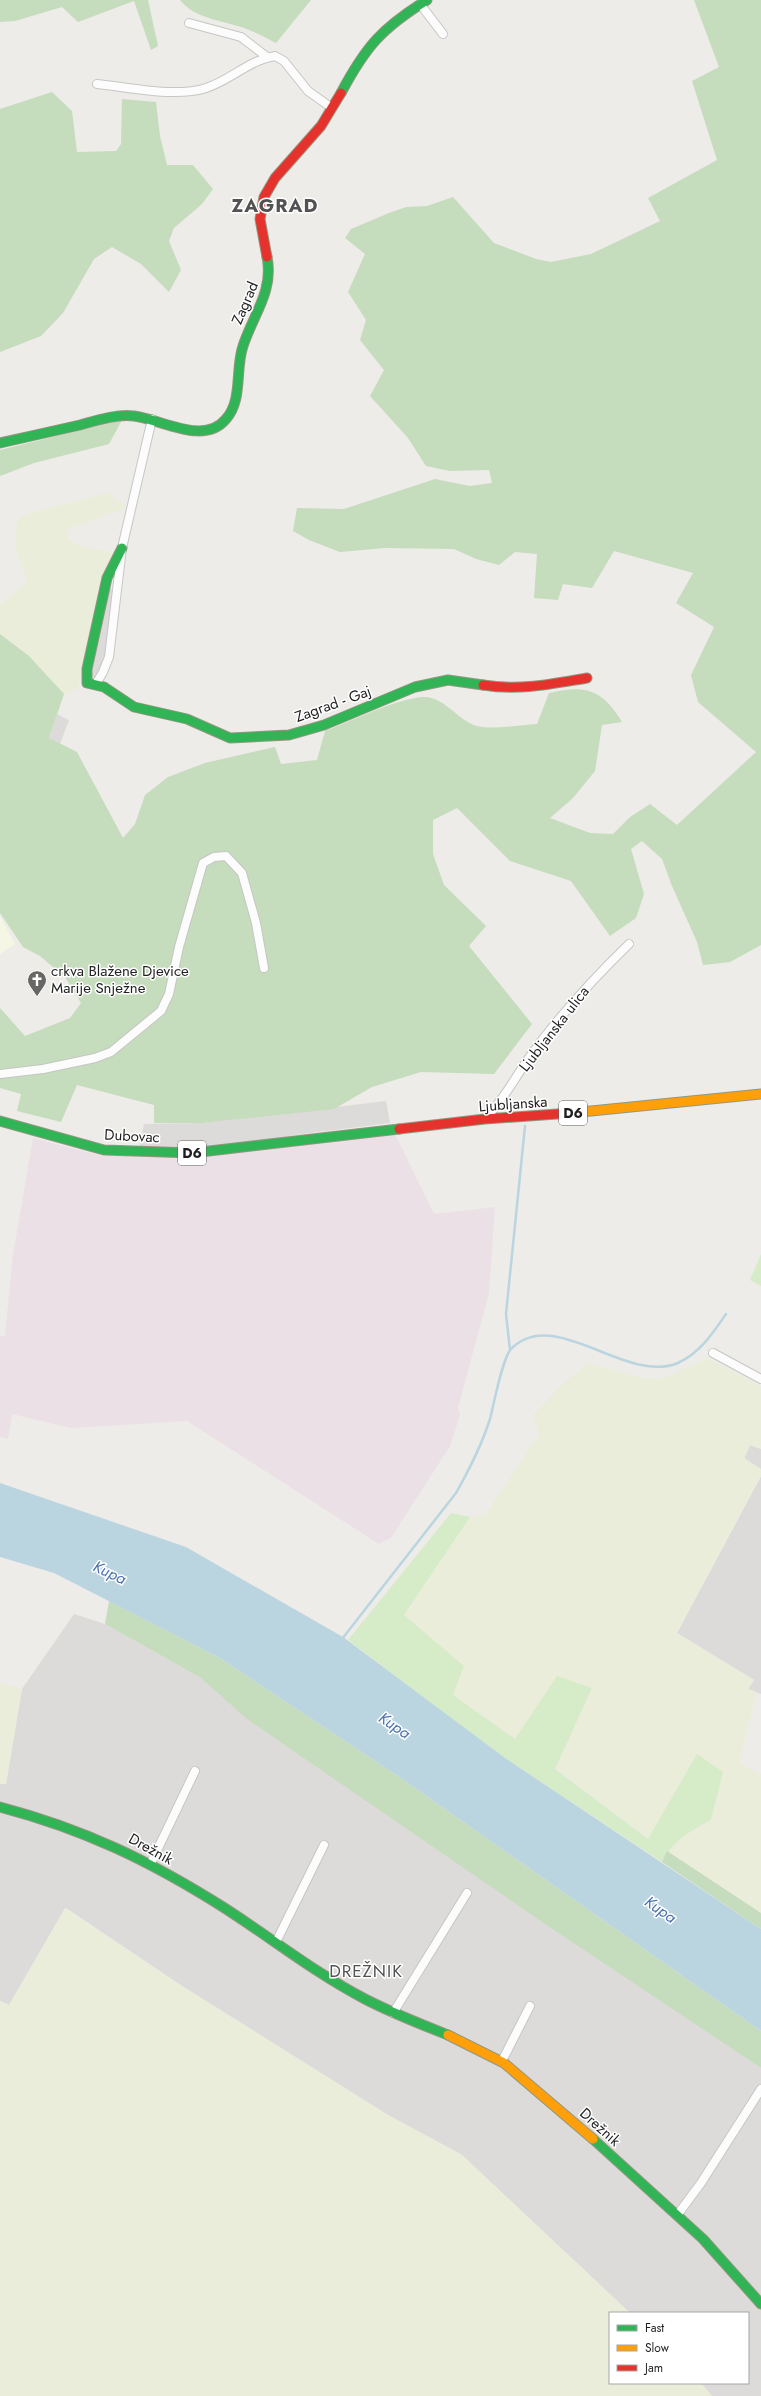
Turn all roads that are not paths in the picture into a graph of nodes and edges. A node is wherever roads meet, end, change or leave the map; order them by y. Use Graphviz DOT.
graph roads {
  1 [pos="424,2"];
  2 [pos="189,22"];
  3 [pos="443,34"];
  4 [pos="267,57"];
  5 [pos="97,84"];
  6 [pos="332,108"];
  7 [pos="152,419"];
  8 [pos="0,443"];
  9 [pos="122,548"];
  10 [pos="587,678"];
  11 [pos="92,683"];
  12 [pos="629,944"];
  13 [pos="264,968"];
  14 [pos="0,1074"];
  15 [pos="761,1094"];
  16 [pos="485,1119"];
  17 [pos="0,1121"];
  18 [pos="386,1130"];
  19 [pos="713,1353"];
  20 [pos="761,1379"];
  21 [pos="195,1771"];
  22 [pos="0,1807"];
  23 [pos="324,1844"];
  24 [pos="151,1863"];
  25 [pos="467,1893"];
  26 [pos="276,1942"];
  27 [pos="530,2006"];
  28 [pos="393,2013"];
  29 [pos="502,2061"];
  30 [pos="761,2089"];
  31 [pos="678,2214"];
  32 [pos="761,2304"];
  1 -- 3 [label="street"];
  1 -- 6 [label="street, Zagrad"];
  2 -- 4 [label="street"];
  4 -- 5 [label="street"];
  4 -- 6 [label="street"];
  6 -- 7 [label="street, Zagrad"];
  7 -- 8 [label="street, Zagrad"];
  7 -- 9 [label="street"];
  9 -- 11 [label="street"];
  9 -- 11 [label="street"];
  10 -- 11 [label="street, Zagrad - Gaj"];
  12 -- 16 [label="street, Ljubljanska ulica"];
  13 -- 14 [label="street"];
  15 -- 16 [label="street, Ljubljanska / D6"];
  16 -- 18 [label="street, Ljubljanska / D6"];
  17 -- 18 [label="street, Dubovac / D6"];
  19 -- 20 [label="street"];
  21 -- 24 [label="street"];
  22 -- 24 [label="street, Drežnik"];
  23 -- 26 [label="street"];
  24 -- 26 [label="street, Drežnik"];
  25 -- 28 [label="street"];
  26 -- 28 [label="street, Drežnik"];
  27 -- 29 [label="street"];
  28 -- 29 [label="street, Drežnik"];
  29 -- 31 [label="street, Drežnik"];
  30 -- 31 [label="street"];
  31 -- 32 [label="street, Drežnik"];
}
